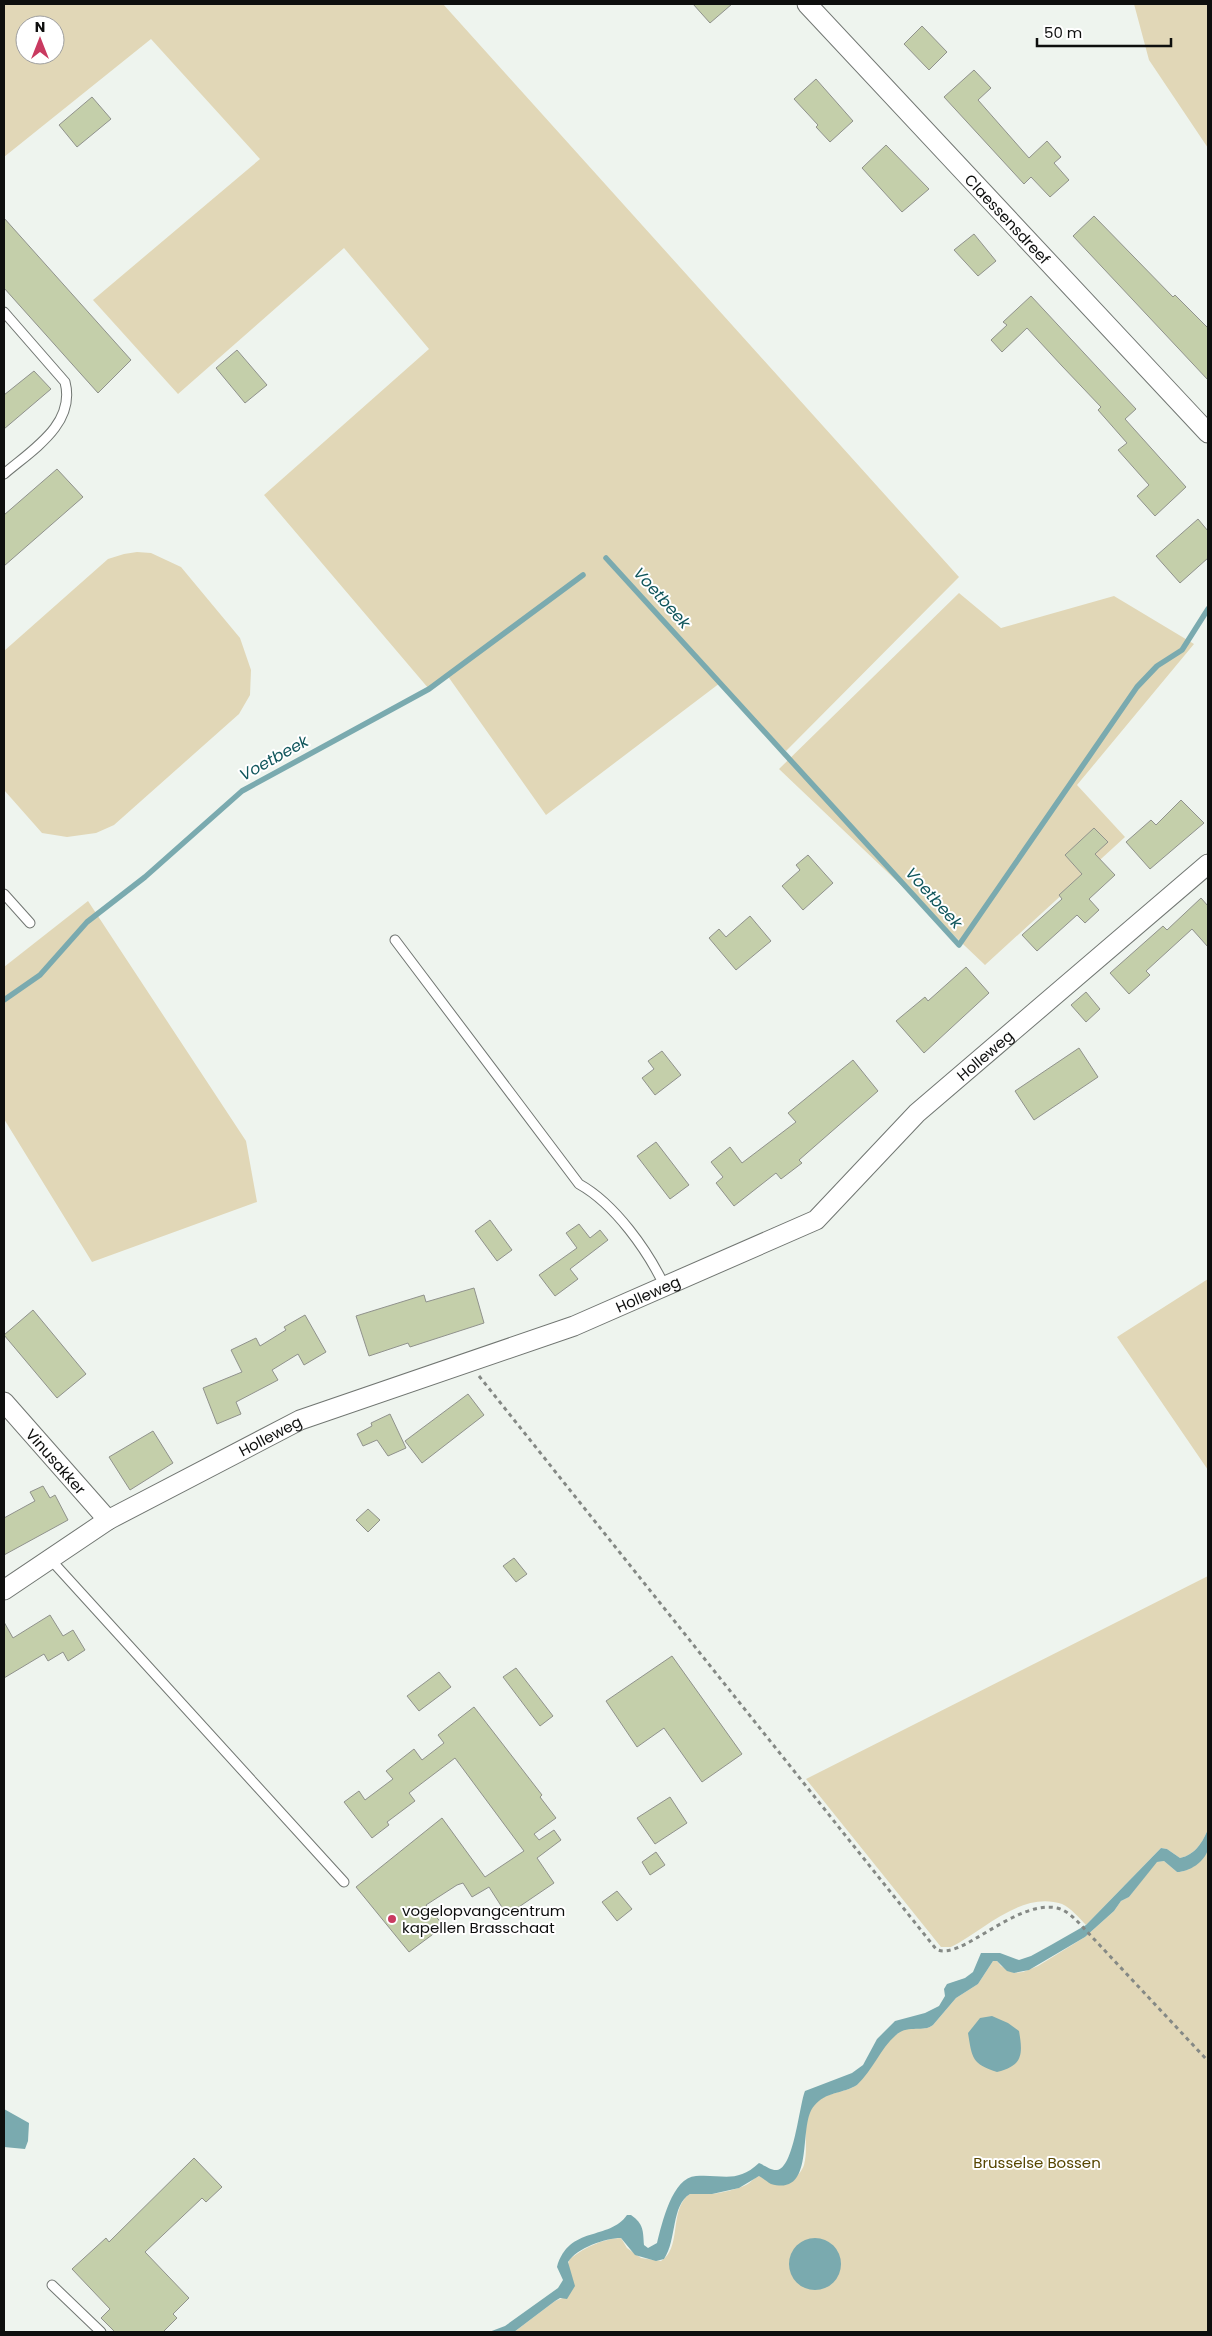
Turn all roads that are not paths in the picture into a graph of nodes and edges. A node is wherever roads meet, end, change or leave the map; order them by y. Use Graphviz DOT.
graph roads {
  1 [pos="807,4"];
  2 [pos="4,312"];
  3 [pos="1208,433"];
  4 [pos="4,474"];
  5 [pos="1208,864"];
  6 [pos="4,894"];
  7 [pos="30,923"];
  8 [pos="395,940"];
  9 [pos="666,1287"];
  10 [pos="4,1402"];
  11 [pos="108,1520"];
  12 [pos="51,1560"];
  13 [pos="4,1590"];
  14 [pos="344,1882"];
  15 [pos="52,2285"];
  16 [pos="101,2332"];
  1 -- 3 [label="street, Claessensdreef"];
  2 -- 4 [label="lane"];
  5 -- 9 [label="street, Holleweg"];
  6 -- 7 [label="lane"];
  8 -- 9 [label="lane"];
  9 -- 11 [label="street, Holleweg"];
  10 -- 11 [label="street, Vinusakker"];
  11 -- 12 [label="street, Holleweg"];
  12 -- 13 [label="street, Holleweg"];
  12 -- 14 [label="lane"];
  15 -- 16 [label="lane"];
}
